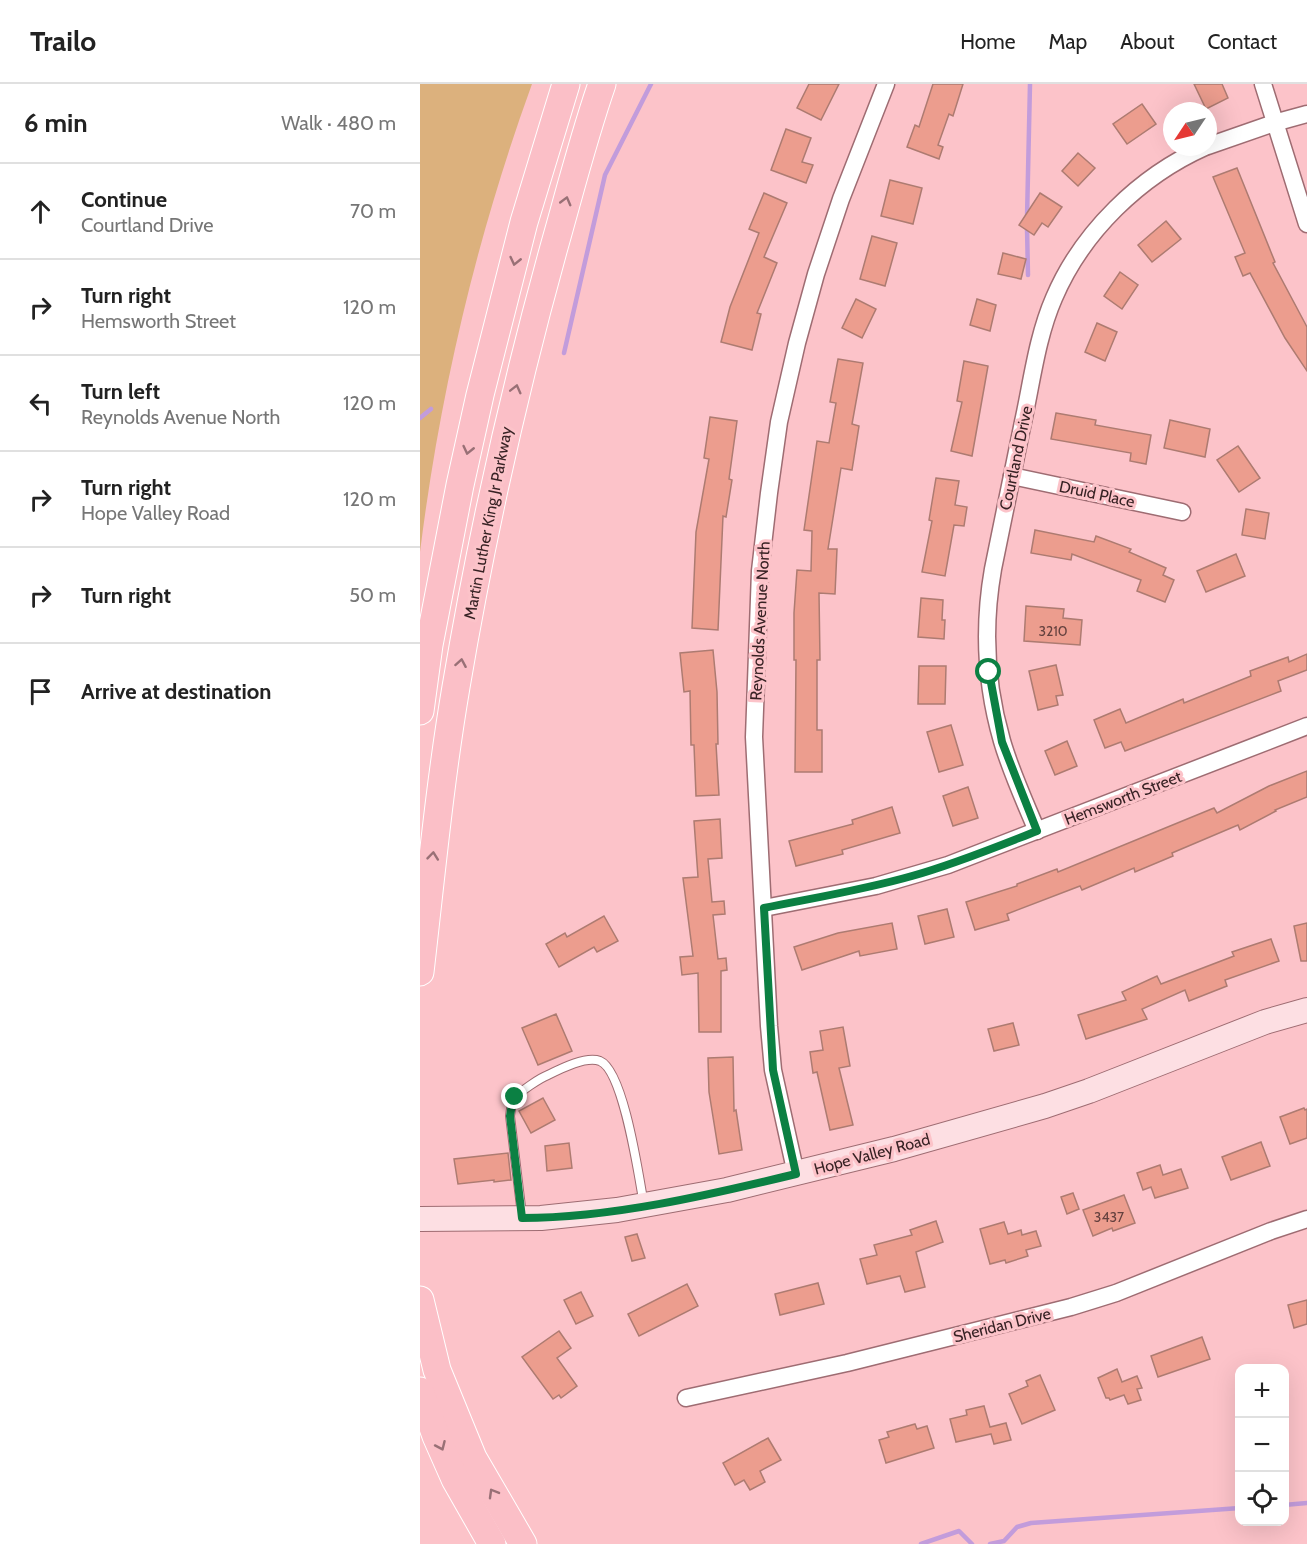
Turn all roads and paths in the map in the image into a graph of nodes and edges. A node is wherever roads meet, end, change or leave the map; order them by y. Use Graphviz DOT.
graph roads {
  1 [pos="566,84"];
  2 [pos="602,84"];
  3 [pos="886,84"];
  4 [pos="1263,84"];
  5 [pos="1307,114"];
  6 [pos="1274,123"];
  7 [pos="1217,143"];
  8 [pos="1188,156"];
  9 [pos="1307,224"];
  10 [pos="1012,476"];
  11 [pos="1182,512"];
  12 [pos="420,711"];
  13 [pos="1307,726"];
  14 [pos="1037,831"];
  15 [pos="764,908"];
  16 [pos="420,972"];
  17 [pos="1307,1010"];
  18 [pos="796,1174"];
  19 [pos="644,1205"];
  20 [pos="522,1218"];
  21 [pos="420,1219"];
  22 [pos="1307,1219"];
  23 [pos="420,1300"];
  24 [pos="420,1391"];
  25 [pos="686,1398"];
  26 [pos="492,1544"];
  27 [pos="522,1544"];
  1 -- 12 [label="main road, Martin Luther King Jr Parkway, one-way"];
  16 -- 2 [label="main road, Martin Luther King Jr Parkway, one-way"];
  3 -- 15 [label="street, Reynolds Avenue North"];
  4 -- 6 [label="street"];
  5 -- 6 [label="street, Courtland Drive"];
  6 -- 7 [label="street, Courtland Drive"];
  6 -- 9 [label="street"];
  8 -- 10 [label="street, Courtland Drive"];
  10 -- 11 [label="street, Druid Place"];
  10 -- 14 [label="street, Courtland Drive"];
  13 -- 14 [label="street, Hemsworth Street"];
  14 -- 15 [label="street, Hemsworth Street"];
  15 -- 18 [label="street, Reynolds Avenue North"];
  17 -- 18 [label="main road, Hope Valley Road"];
  18 -- 19 [label="main road, Hope Valley Road"];
  19 -- 20 [label="main road, Hope Valley Road"];
  19 -- 20 [label="lane"];
  20 -- 21 [label="main road, Hope Valley Road"];
  22 -- 25 [label="street, Sheridan Drive"];
  27 -- 23 [label="main road, one-way"];
  24 -- 26 [label="main road, one-way"];
}
